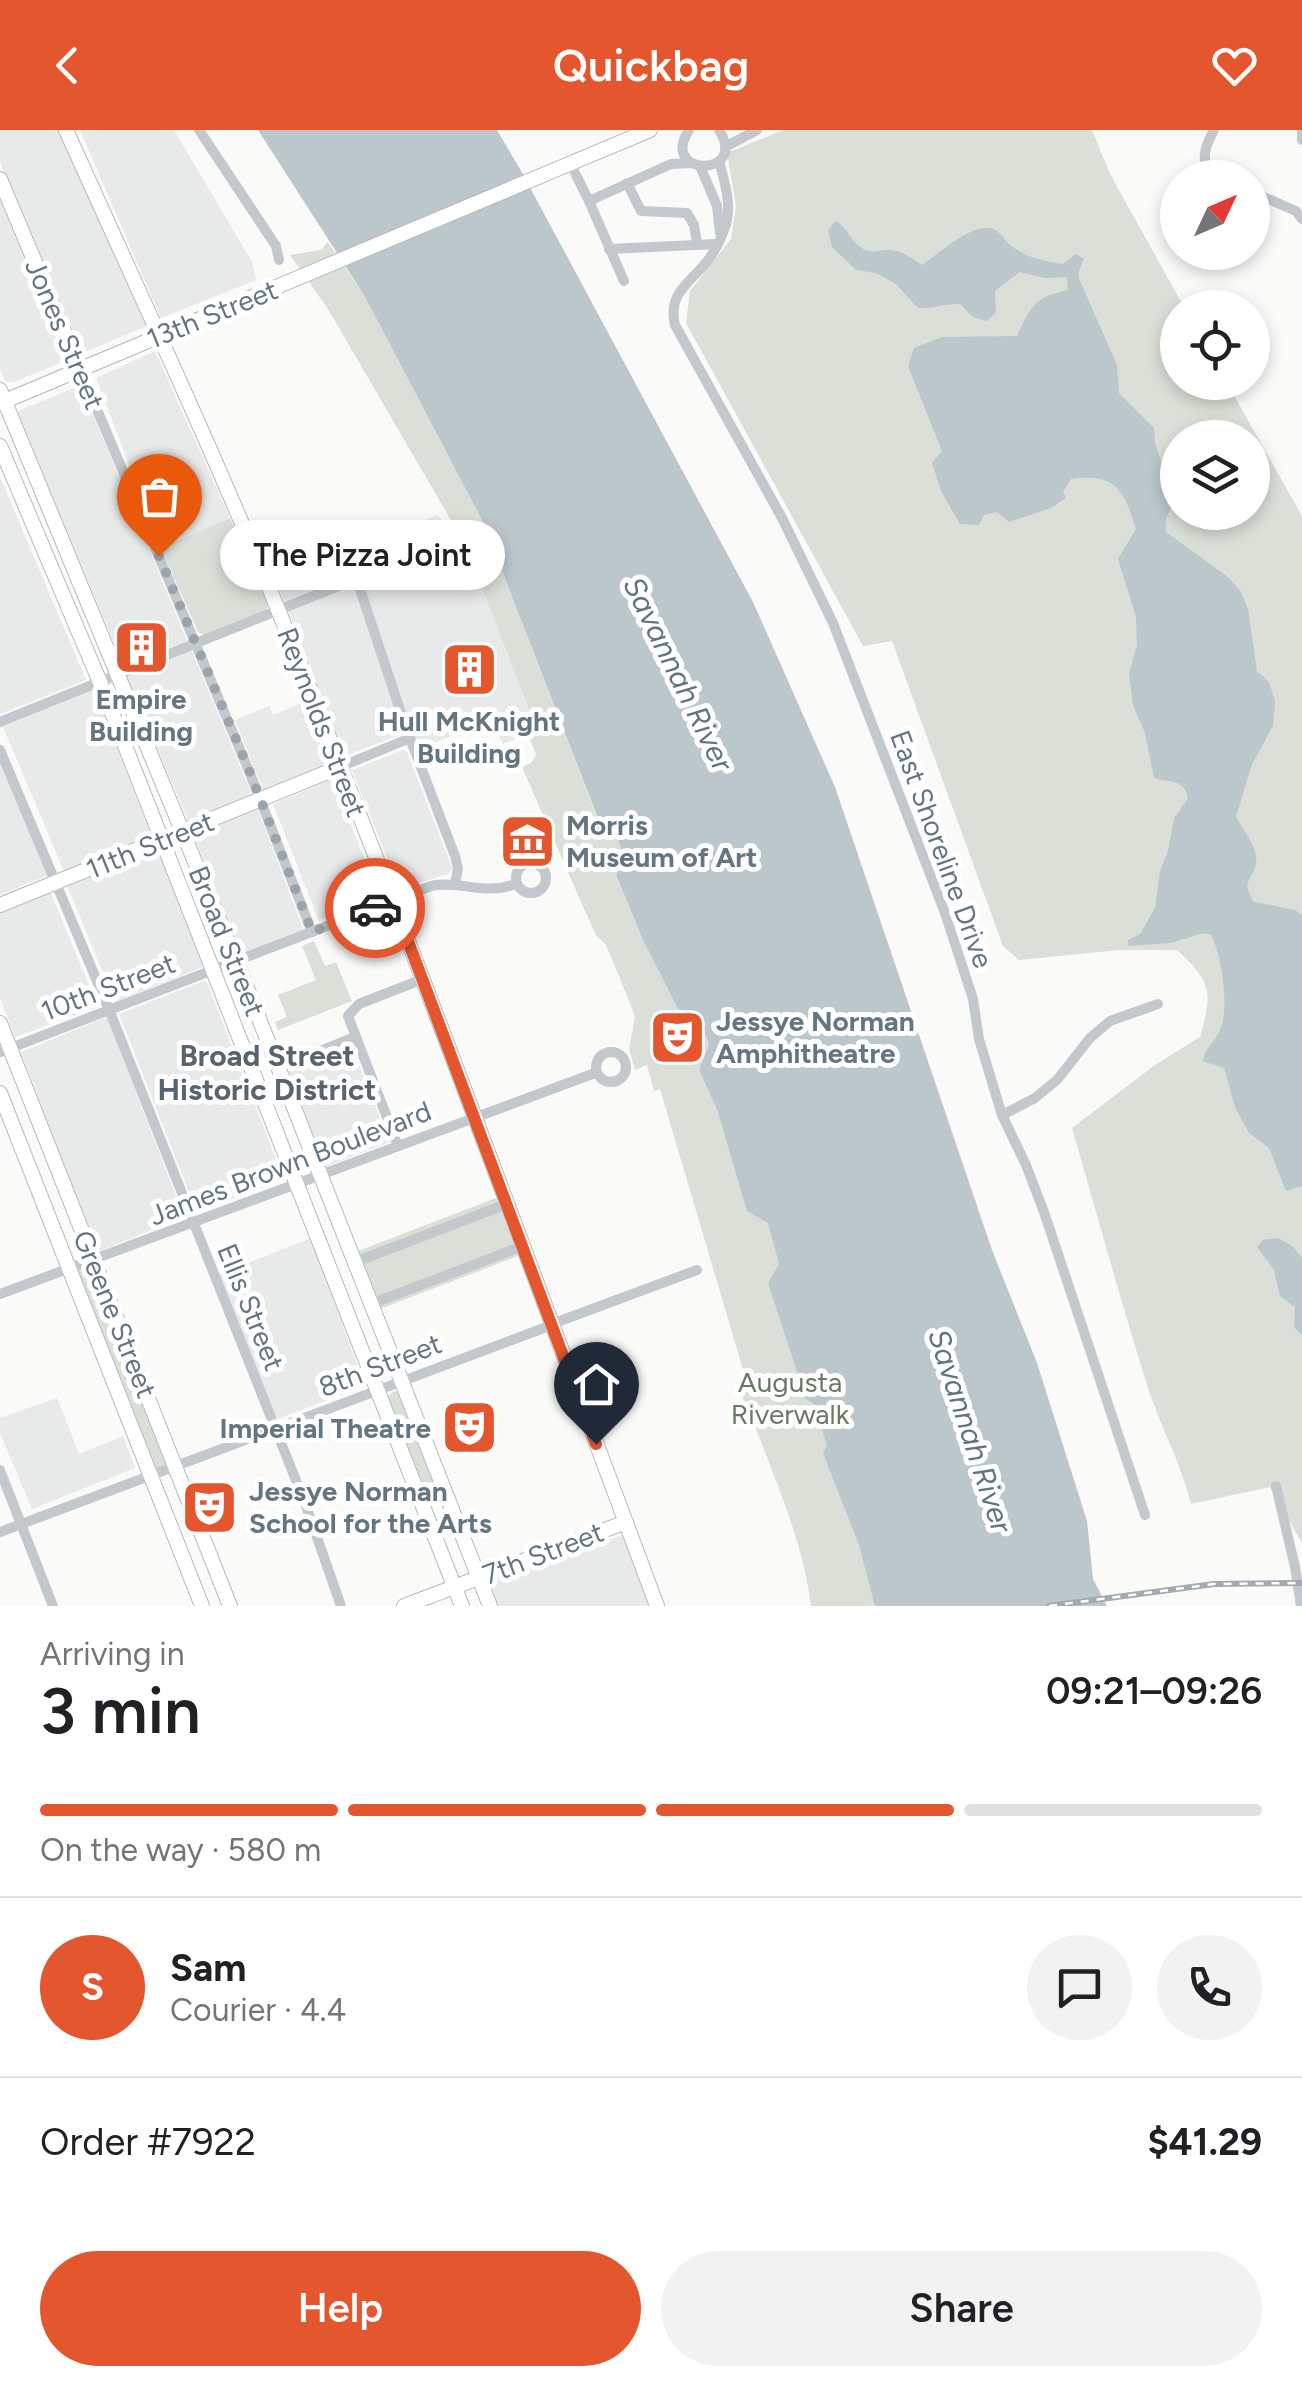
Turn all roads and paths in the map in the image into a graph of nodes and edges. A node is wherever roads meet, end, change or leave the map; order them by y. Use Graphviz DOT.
graph roads {
  1 [pos="66,130"];
  2 [pos="198,130"];
  3 [pos="650,130"];
  4 [pos="734,130"];
  5 [pos="757,130"];
  6 [pos="1214,130"];
  7 [pos="1302,130"];
  8 [pos="720,131"];
  9 [pos="686,134"];
  10 [pos="1302,140"];
  11 [pos="725,147"];
  12 [pos="1205,160"];
  13 [pos="719,161"];
  14 [pos="671,164"];
  15 [pos="696,165"];
  16 [pos="576,173"];
  17 [pos="0,179"];
  18 [pos="626,184"];
  19 [pos="589,200"];
  20 [pos="1270,200"];
  21 [pos="1302,218"];
  22 [pos="718,239"];
  23 [pos="697,244"];
  24 [pos="609,249"];
  25 [pos="279,260"];
  26 [pos="624,280"];
  27 [pos="160,335"];
  28 [pos="80,369"];
  29 [pos="2,398"];
  30 [pos="0,446"];
  31 [pos="66,553"];
  32 [pos="49,560"];
  33 [pos="278,610"];
  34 [pos="196,644"];
  35 [pos="117,674"];
  36 [pos="100,680"];
  37 [pos="0,722"];
  38 [pos="410,738"];
  39 [pos="0,750"];
  40 [pos="340,767"];
  41 [pos="261,800"];
  42 [pos="182,832"];
  43 [pos="163,840"];
  44 [pos="57,882"];
  45 [pos="455,883"];
  46 [pos="515,884"];
  47 [pos="393,901"];
  48 [pos="0,905"];
  49 [pos="312,932"];
  50 [pos="236,962"];
  51 [pos="212,971"];
  52 [pos="423,979"];
  53 [pos="1158,1004"];
  54 [pos="110,1012"];
  55 [pos="0,1023"];
  56 [pos="355,1037"];
  57 [pos="5,1050"];
  58 [pos="279,1068"];
  59 [pos="595,1073"];
  60 [pos="0,1093"];
  61 [pos="1002,1115"];
  62 [pos="474,1118"];
  63 [pos="398,1146"];
  64 [pos="321,1175"];
  65 [pos="296,1184"];
  66 [pos="507,1204"];
  67 [pos="194,1224"];
  68 [pos="523,1246"];
  69 [pos="94,1261"];
  70 [pos="355,1262"];
  71 [pos="70,1270"];
  72 [pos="697,1270"];
  73 [pos="0,1294"];
  74 [pos="371,1304"];
  75 [pos="556,1323"];
  76 [pos="402,1381"];
  77 [pos="378,1390"];
  78 [pos="276,1429"];
  79 [pos="175,1466"];
  80 [pos="0,1470"];
  81 [pos="151,1475"];
  82 [pos="1276,1486"];
  83 [pos="1146,1514"];
  84 [pos="626,1522"];
  85 [pos="21,1524"];
  86 [pos="0,1532"];
  87 [pos="479,1577"];
  88 [pos="455,1586"];
  89 [pos="54,1606"];
  90 [pos="202,1606"];
  91 [pos="230,1606"];
  92 [pos="342,1606"];
  93 [pos="404,1606"];
  94 [pos="462,1606"];
  95 [pos="490,1606"];
  96 [pos="657,1606"];
  97 [pos="1300,1606"];
  1 -- 27 [label="main road, Reynolds Street"];
  2 -- 25 [label="street"];
  3 -- 27 [label="main road, 13th Street"];
  4 -- 8 [label="street"];
  5 -- 11 [label="street"];
  6 -- 12 [label="street"];
  7 -- 10 [label="street"];
  8 -- 11 [label="street"];
  9 -- 14 [label="street"];
  9 -- 15 [label="street"];
  11 -- 13 [label="street"];
  13 -- 15 [label="street"];
  13 -- 22 [label="street"];
  14 -- 15 [label="street"];
  14 -- 18 [label="street"];
  15 -- 22 [label="street"];
  16 -- 19 [label="street"];
  17 -- 28 [label="main road, Jones Street"];
  18 -- 19 [label="street"];
  18 -- 23 [label="street"];
  19 -- 24 [label="street"];
  20 -- 21 [label="street"];
  22 -- 23 [label="street"];
  22 -- 61 [label="street, East Shoreline Drive"];
  23 -- 24 [label="street"];
  24 -- 26 [label="street"];
  27 -- 28 [label="main road, 13th Street"];
  27 -- 33 [label="main road, Reynolds Street"];
  28 -- 29 [label="main road, 13th Street"];
  28 -- 34 [label="street, Jones Street"];
  29 -- 31 [label="main road, Broad Street"];
  30 -- 32 [label="main road, Broad Street"];
  31 -- 32 [label="main road"];
  31 -- 35 [label="main road, Broad Street"];
  32 -- 36 [label="main road, Broad Street"];
  33 -- 34 [label="street"];
  33 -- 38 [label="street"];
  33 -- 40 [label="main road, Reynolds Street"];
  34 -- 35 [label="street"];
  34 -- 41 [label="street, Jones Street"];
  35 -- 36 [label="street"];
  35 -- 42 [label="main road, Broad Street"];
  36 -- 37 [label="street"];
  36 -- 43 [label="main road, Broad Street"];
  38 -- 40 [label="street, 11th Street"];
  38 -- 45 [label="street"];
  39 -- 44 [label="street, Ellis Street"];
  40 -- 41 [label="main road, 11th Street"];
  40 -- 47 [label="main road, Reynolds Street"];
  41 -- 42 [label="main road, 11th Street"];
  41 -- 49 [label="street, Jones Street"];
  42 -- 43 [label="main road, 11th Street"];
  42 -- 50 [label="main road, Broad Street"];
  43 -- 44 [label="main road, 11th Street"];
  43 -- 51 [label="main road, Broad Street"];
  44 -- 48 [label="main road, 11th Street"];
  44 -- 54 [label="street, Ellis Street"];
  45 -- 46 [label="street, 10th Street"];
  45 -- 47 [label="street, 10th Street"];
  47 -- 49 [label="street, 10th Street"];
  47 -- 52 [label="main road, Reynolds Street"];
  49 -- 50 [label="street, 10th Street"];
  50 -- 51 [label="street, 10th Street"];
  50 -- 58 [label="main road, Broad Street"];
  51 -- 54 [label="street, 10th Street"];
  51 -- 65 [label="main road, Broad Street"];
  52 -- 56 [label="street"];
  52 -- 62 [label="main road, Reynolds Street"];
  53 -- 61 [label="street"];
  54 -- 57 [label="street, 10th Street"];
  54 -- 67 [label="street, Ellis Street"];
  55 -- 57 [label="main road, Greene Street"];
  56 -- 58 [label="street"];
  56 -- 63 [label="street"];
  57 -- 69 [label="main road, Greene Street"];
  58 -- 64 [label="main road, Broad Street"];
  59 -- 62 [label="street, James Brown Boulevard"];
  60 -- 71 [label="main road, Greene Street"];
  61 -- 83 [label="street, East Shoreline Drive"];
  62 -- 63 [label="street, James Brown Boulevard"];
  62 -- 66 [label="main road, Reynolds Street"];
  63 -- 64 [label="street, James Brown Boulevard"];
  64 -- 65 [label="street, James Brown Boulevard"];
  64 -- 70 [label="main road, Broad Street"];
  65 -- 67 [label="street, James Brown Boulevard"];
  65 -- 77 [label="main road, Broad Street"];
  66 -- 68 [label="main road, Reynolds Street"];
  66 -- 70 [label="street"];
  67 -- 69 [label="street, James Brown Boulevard"];
  67 -- 78 [label="street, Ellis Street"];
  68 -- 74 [label="street"];
  68 -- 75 [label="main road, Reynolds Street"];
  69 -- 71 [label="street, James Brown Boulevard"];
  69 -- 79 [label="main road, Greene Street"];
  70 -- 74 [label="main road, Broad Street"];
  71 -- 73 [label="street, James Brown Boulevard"];
  71 -- 81 [label="main road, Greene Street"];
  72 -- 75 [label="street, 8th Street"];
  74 -- 76 [label="main road, Broad Street"];
  75 -- 76 [label="street, 8th Street"];
  75 -- 84 [label="main road, Reynolds Street"];
  76 -- 77 [label="street, 8th Street"];
  76 -- 87 [label="main road, Broad Street"];
  77 -- 78 [label="street, 8th Street"];
  77 -- 88 [label="main road, Broad Street"];
  78 -- 79 [label="street, 8th Street"];
  78 -- 92 [label="street, Ellis Street"];
  79 -- 81 [label="street, 8th Street"];
  79 -- 91 [label="main road, Greene Street"];
  80 -- 85 [label="street"];
  81 -- 85 [label="street, 8th Street"];
  81 -- 90 [label="main road, Greene Street"];
  82 -- 97 [label="street"];
  84 -- 87 [label="main road, 7th Street"];
  84 -- 96 [label="main road, Reynolds Street"];
  85 -- 86 [label="street, 8th Street"];
  85 -- 89 [label="street"];
  87 -- 88 [label="main road, 7th Street"];
  87 -- 95 [label="main road, Broad Street"];
  88 -- 93 [label="main road, 7th Street"];
  88 -- 94 [label="main road, Broad Street"];
}
